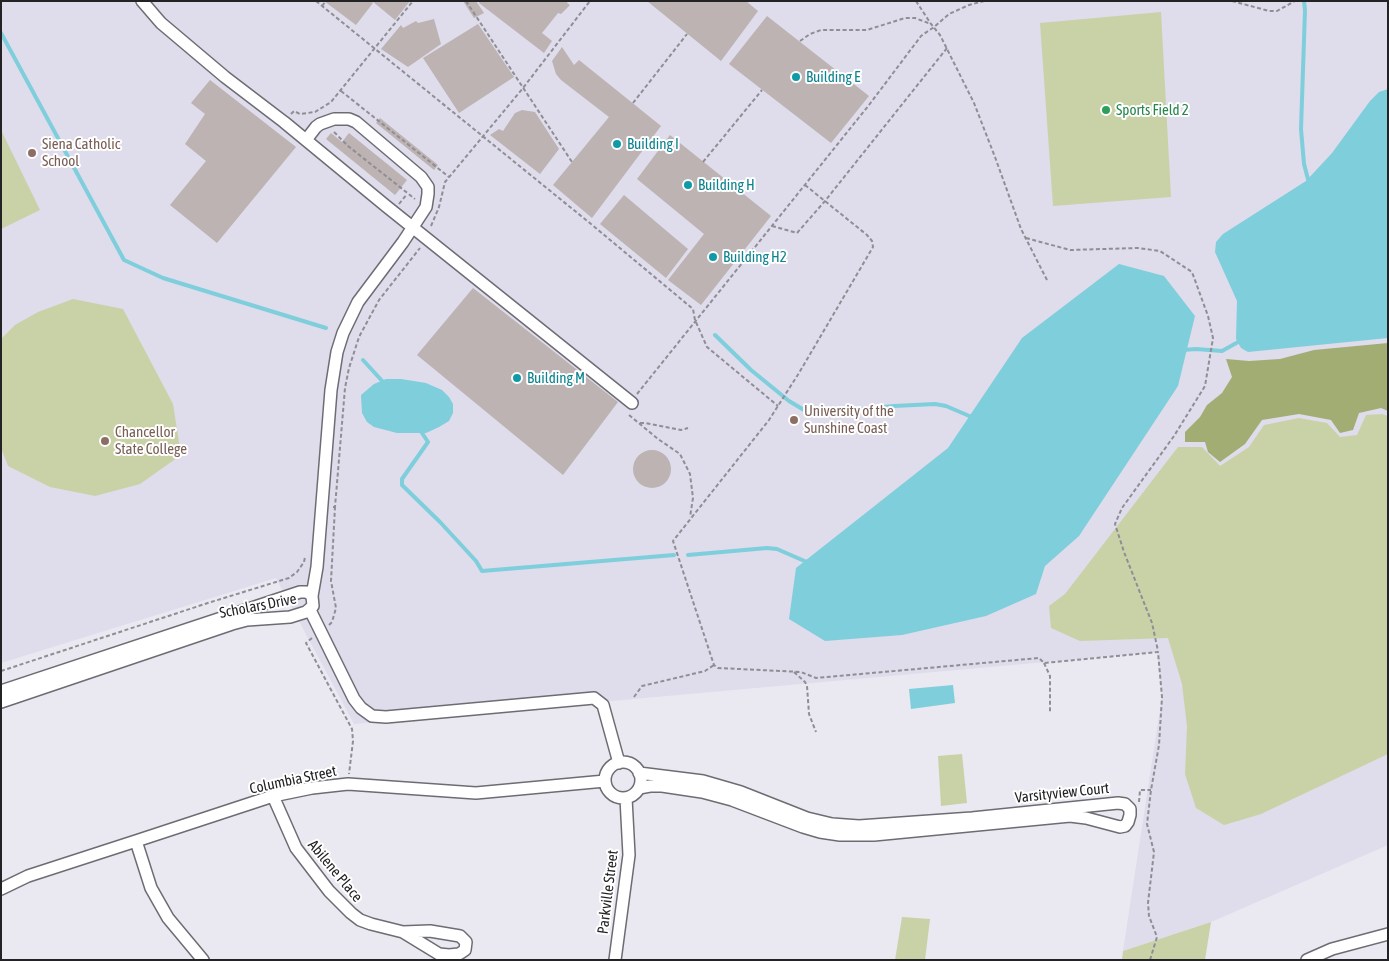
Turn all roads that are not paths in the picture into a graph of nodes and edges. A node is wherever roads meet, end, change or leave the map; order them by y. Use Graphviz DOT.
graph roads {
  1 [pos="142,1"];
  2 [pos="306,140"];
  3 [pos="412,227"];
  4 [pos="632,403"];
  5 [pos="312,596"];
  6 [pos="310,610"];
  7 [pos="1,691"];
  8 [pos="1,702"];
  9 [pos="619,763"];
  10 [pos="639,773"];
  11 [pos="605,780"];
  12 [pos="639,788"];
  13 [pos="273,796"];
  14 [pos="626,798"];
  15 [pos="1069,812"];
  16 [pos="805,823"];
  17 [pos="136,841"];
  18 [pos="1,889"];
  19 [pos="403,932"];
  20 [pos="1388,934"];
  21 [pos="203,960"];
  22 [pos="615,960"];
  23 [pos="1307,960"];
  1 -- 2 [label="street"];
  2 -- 3 [label="street"];
  2 -- 3 [label="street"];
  3 -- 4 [label="street"];
  3 -- 5 [label="street"];
  5 -- 6 [label="street, Scholars Drive"];
  5 -- 7 [label="street, Scholars Drive"];
  6 -- 8 [label="street, Scholars Drive"];
  6 -- 9 [label="street"];
  9 -- 10 [label="street"];
  9 -- 11 [label="street"];
  10 -- 12 [label="street"];
  10 -- 16 [label="street, Varsityview Court"];
  11 -- 13 [label="street, Columbia Street"];
  11 -- 14 [label="street"];
  12 -- 14 [label="street"];
  12 -- 16 [label="street, Varsityview Court"];
  13 -- 17 [label="street, Columbia Street"];
  13 -- 19 [label="street, Abilene Place"];
  14 -- 22 [label="street, Parkville Street"];
  15 -- 16 [label="street, Varsityview Court"];
  17 -- 18 [label="street, Columbia Street"];
  17 -- 21 [label="street"];
  19 -- 19 [label="street, Abilene Place"];
  20 -- 23 [label="street"];
}
